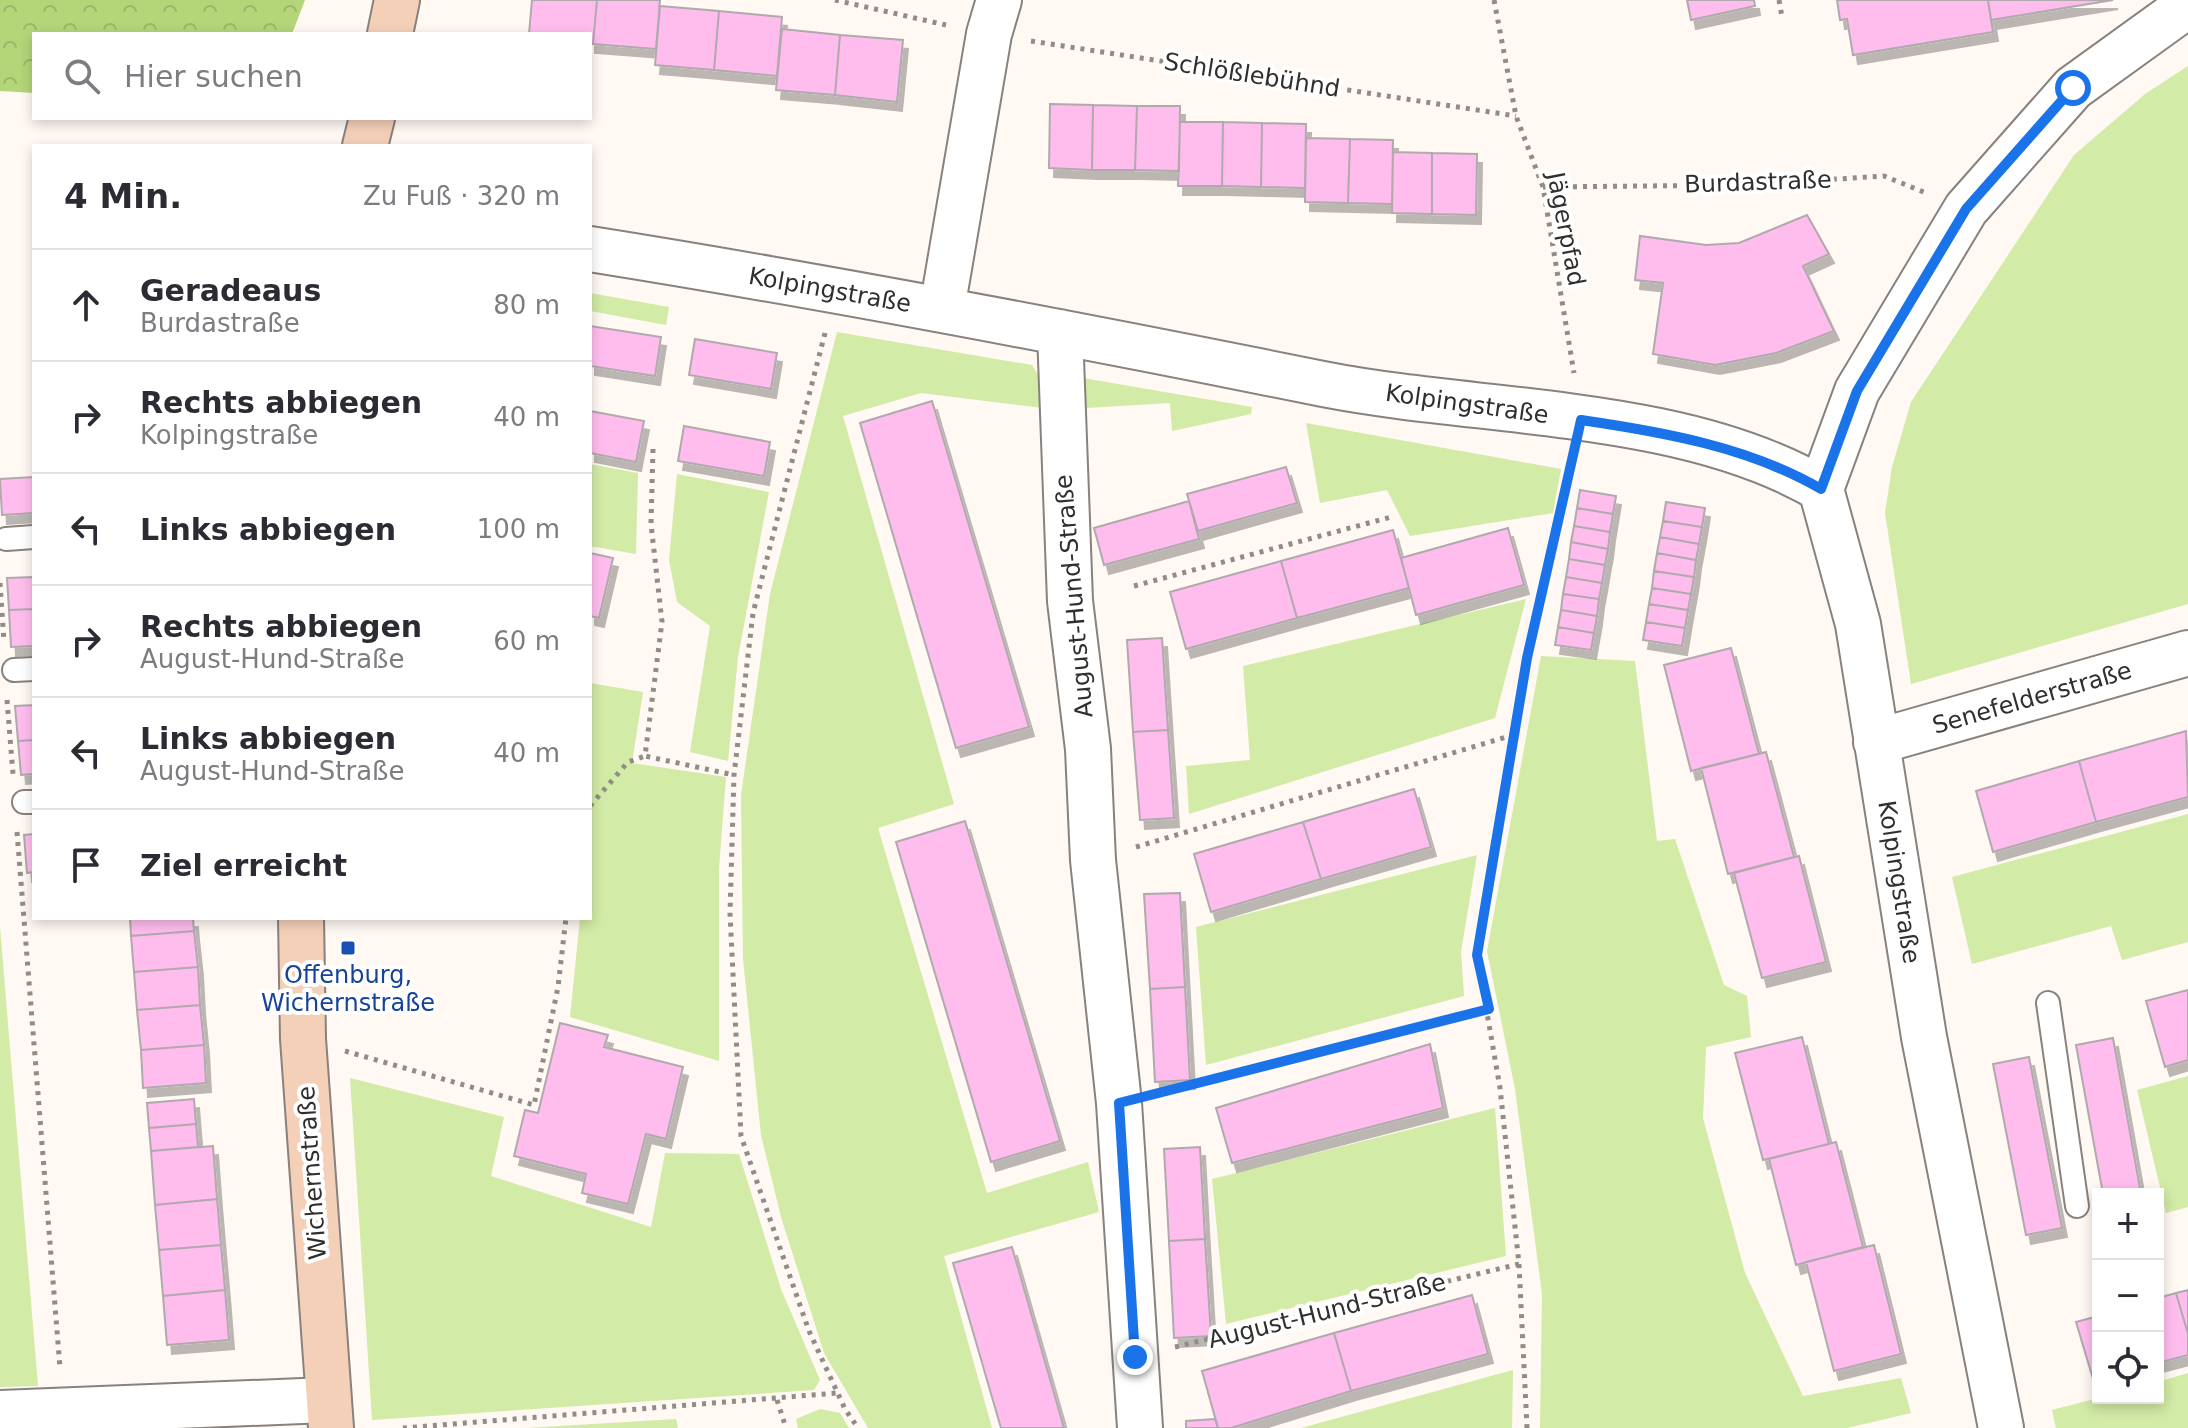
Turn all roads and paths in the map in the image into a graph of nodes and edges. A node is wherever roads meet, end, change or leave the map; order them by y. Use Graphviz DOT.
graph roads {
  1 [pos="397,0"];
  2 [pos="835,0"];
  3 [pos="1494,0"];
  4 [pos="1779,0"];
  5 [pos="2188,5"];
  6 [pos="994,17"];
  7 [pos="1782,17"];
  8 [pos="390,32"];
  9 [pos="1516,116"];
  10 [pos="372,120"];
  11 [pos="366,144"];
  12 [pos="1543,187"];
  13 [pos="1966,209"];
  14 [pos="592,249"];
  15 [pos="836,293"];
  16 [pos="942,309"];
  17 [pos="1060,332"];
  18 [pos="1581,420"];
  19 [pos="653,449"];
  20 [pos="1821,489"];
  21 [pos="1391,517"];
  22 [pos="32,537"];
  23 [pos="6,539"];
  24 [pos="0,583"];
  25 [pos="1134,586"];
  26 [pos="2188,653"];
  27 [pos="15,670"];
  28 [pos="1513,735"];
  29 [pos="1876,742"];
  30 [pos="645,756"];
  31 [pos="734,775"];
  32 [pos="22,803"];
  33 [pos="592,804"];
  34 [pos="1093,860"];
  35 [pos="301,920"];
  36 [pos="566,920"];
  37 [pos="2048,1003"];
  38 [pos="1489,1009"];
  39 [pos="303,1039"];
  40 [pos="1119,1103"];
  41 [pos="2077,1206"];
  42 [pos="1519,1264"];
  43 [pos="1135,1357"];
  44 [pos="837,1393"];
  45 [pos="777,1400"];
  46 [pos="63,1411"];
  47 [pos="0,1413"];
  48 [pos="329,1414"];
  49 [pos="505,1424"];
  50 [pos="403,1428"];
  51 [pos="786,1428"];
  52 [pos="858,1428"];
  53 [pos="1140,1428"];
  54 [pos="1527,1428"];
  55 [pos="2001,1428"];
  1 -- 8 [label="street"];
  2 -- 6 [label="path, Schlößlebühnd"];
  3 -- 9 [label="path, Jägerpfad"];
  4 -- 7 [label="path"];
  5 -- 13 [label="street"];
  6 -- 9 [label="path, Schlößlebühnd"];
  6 -- 16 [label="street"];
  9 -- 12 [label="path, Jägerpfad"];
  10 -- 11 [label="street"];
  12 -- 13 [label="path, Burdastraße"];
  12 -- 18 [label="path, Jägerpfad"];
  13 -- 20 [label="street"];
  14 -- 15 [label="street, Kolpingstraße"];
  15 -- 16 [label="street, Kolpingstraße"];
  15 -- 31 [label="path"];
  16 -- 17 [label="street, Kolpingstraße"];
  17 -- 18 [label="street, Kolpingstraße"];
  17 -- 34 [label="street, August-Hund-Straße"];
  18 -- 20 [label="street, Kolpingstraße"];
  18 -- 28 [label="path"];
  19 -- 30 [label="path"];
  20 -- 29 [label="street, Kolpingstraße"];
  21 -- 25 [label="path"];
  22 -- 23 [label="lane"];
  24 -- 27 [label="path"];
  26 -- 29 [label="street, Senefelderstraße"];
  27 -- 32 [label="path"];
  28 -- 34 [label="path"];
  28 -- 38 [label="path"];
  29 -- 55 [label="street, Kolpingstraße"];
  30 -- 31 [label="path"];
  30 -- 33 [label="path"];
  31 -- 44 [label="path"];
  32 -- 46 [label="path"];
  34 -- 40 [label="street, August-Hund-Straße"];
  35 -- 39 [label="street, Wichernstraße"];
  36 -- 39 [label="path"];
  37 -- 41 [label="lane"];
  38 -- 40 [label="path"];
  38 -- 42 [label="path"];
  39 -- 48 [label="street, Wichernstraße"];
  40 -- 43 [label="street, August-Hund-Straße"];
  42 -- 43 [label="path, August-Hund-Straße"];
  42 -- 54 [label="path"];
  43 -- 53 [label="street, August-Hund-Straße"];
  44 -- 45 [label="path"];
  44 -- 52 [label="path"];
  45 -- 49 [label="path"];
  45 -- 51 [label="path"];
  46 -- 47 [label="street"];
  46 -- 48 [label="street"];
  49 -- 50 [label="path"];
}
